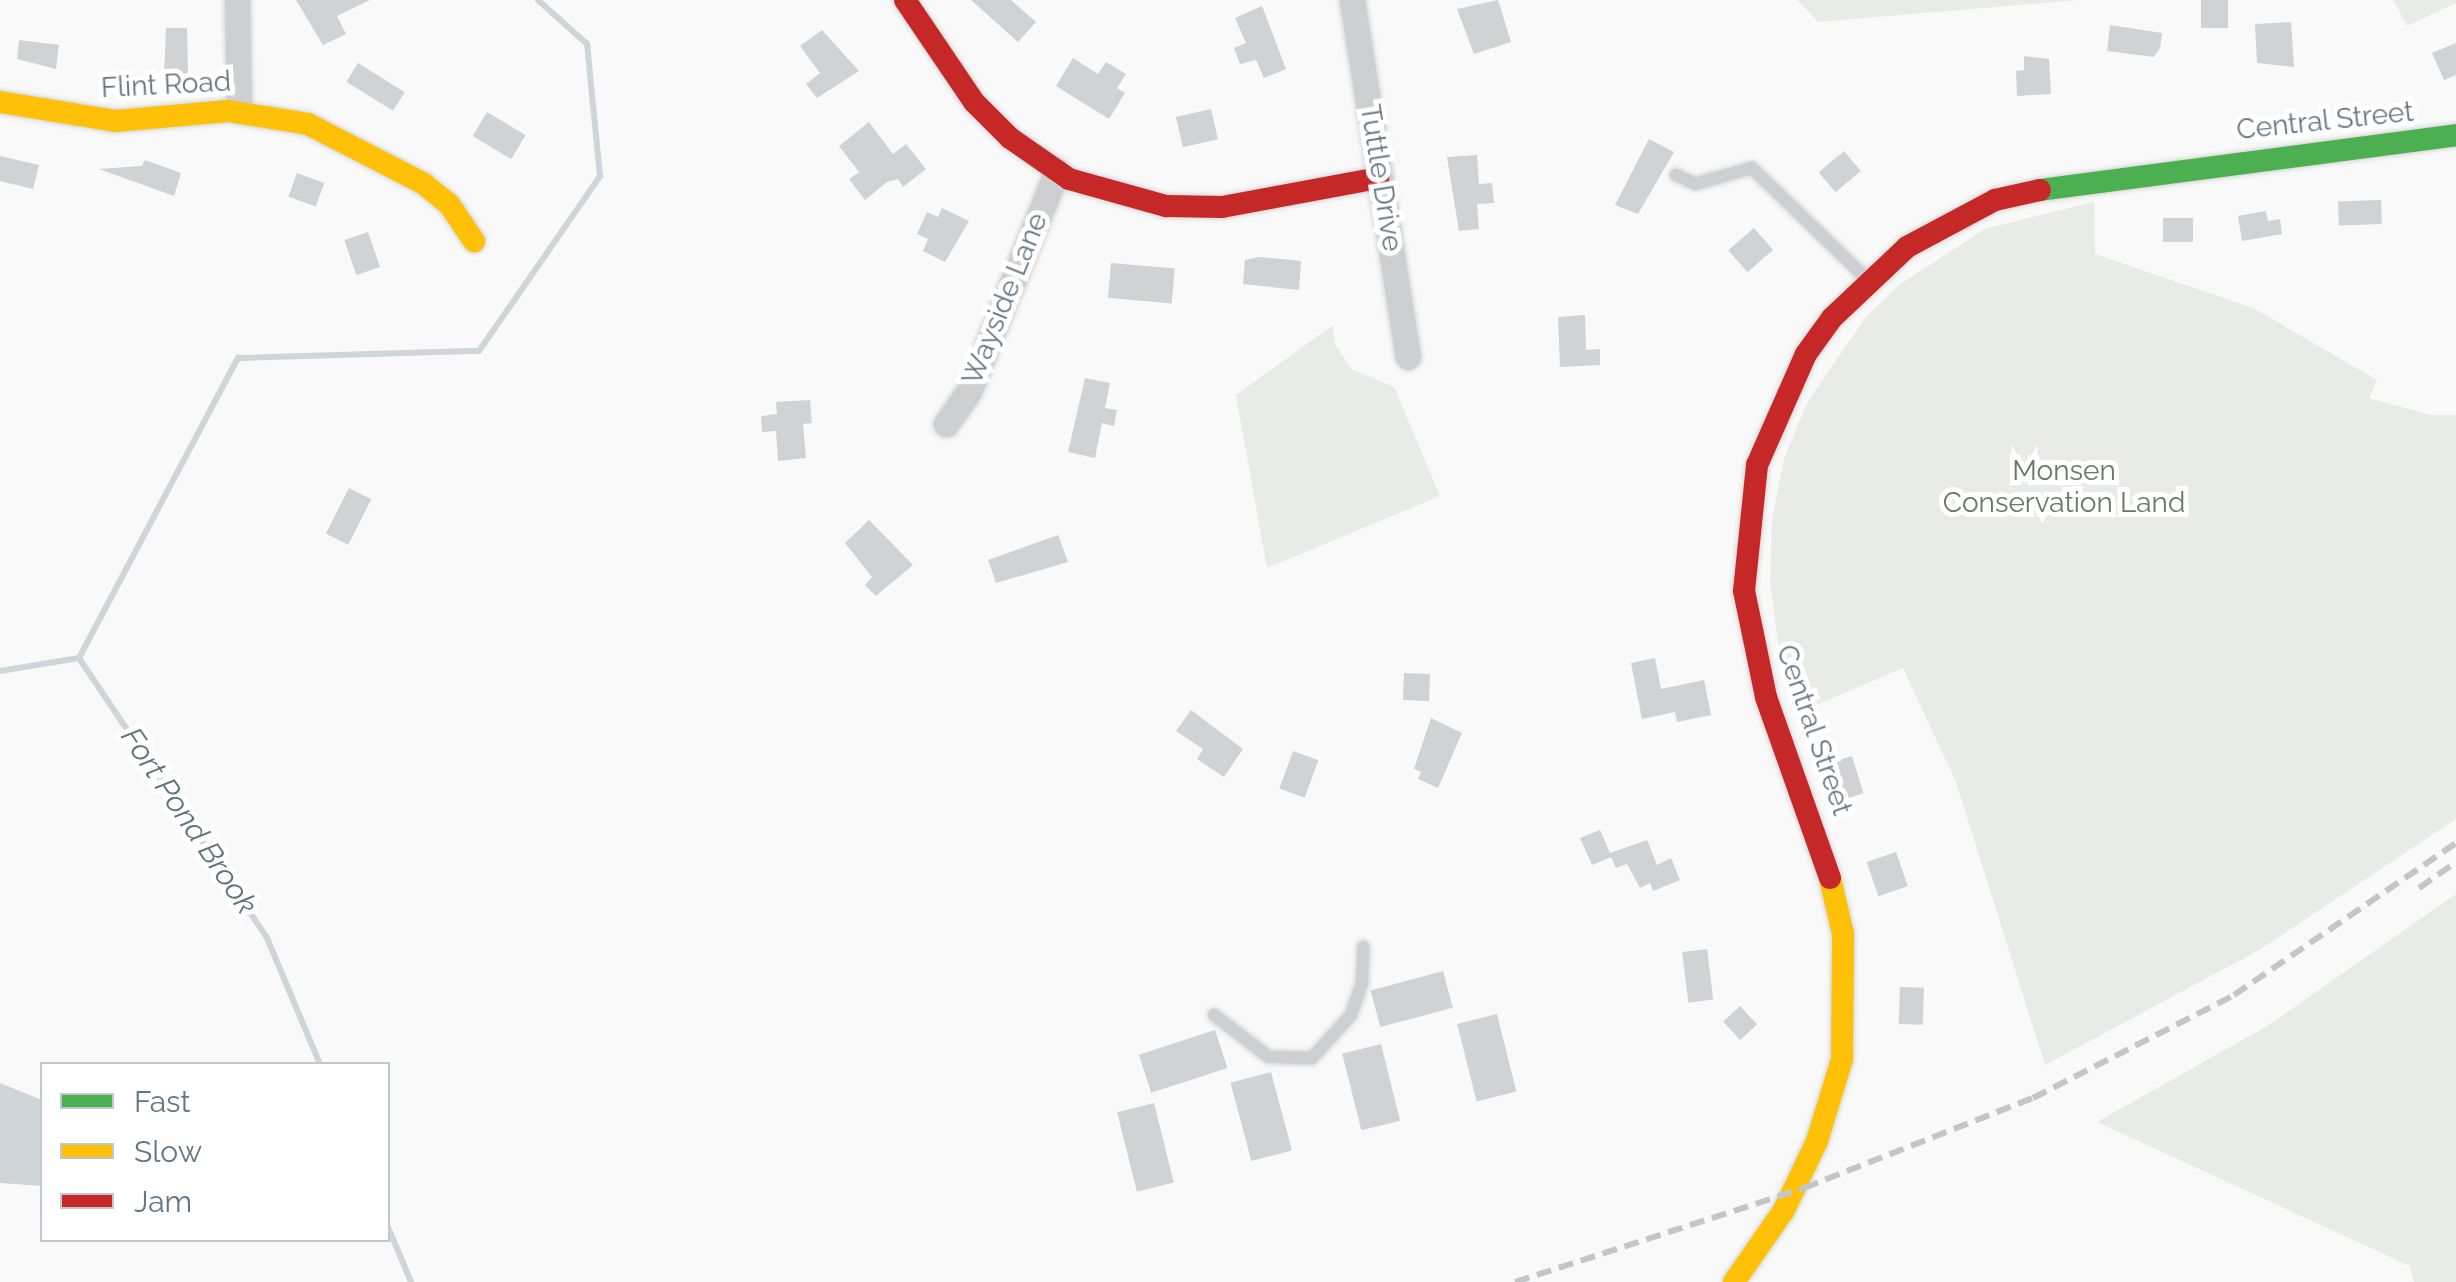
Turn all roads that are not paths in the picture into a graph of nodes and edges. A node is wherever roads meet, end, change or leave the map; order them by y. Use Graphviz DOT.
graph roads {
  1 [pos="237,0"];
  2 [pos="905,0"];
  3 [pos="1352,0"];
  4 [pos="0,102"];
  5 [pos="239,111"];
  6 [pos="2456,135"];
  7 [pos="1057,171"];
  8 [pos="1676,175"];
  9 [pos="1378,178"];
  10 [pos="474,241"];
  11 [pos="1869,282"];
  12 [pos="1408,357"];
  13 [pos="946,424"];
  14 [pos="1363,947"];
  15 [pos="1214,1014"];
  16 [pos="1734,1282"];
  1 -- 5 [label="street"];
  2 -- 7 [label="street"];
  3 -- 9 [label="street, Tuttle Drive"];
  4 -- 5 [label="street, Flint Road"];
  5 -- 10 [label="street, Flint Road"];
  6 -- 11 [label="street, Central Street"];
  7 -- 9 [label="street"];
  7 -- 13 [label="street, Wayside Lane"];
  8 -- 11 [label="lane"];
  9 -- 12 [label="street, Tuttle Drive"];
  11 -- 16 [label="street, Central Street"];
  14 -- 15 [label="lane"];
}
